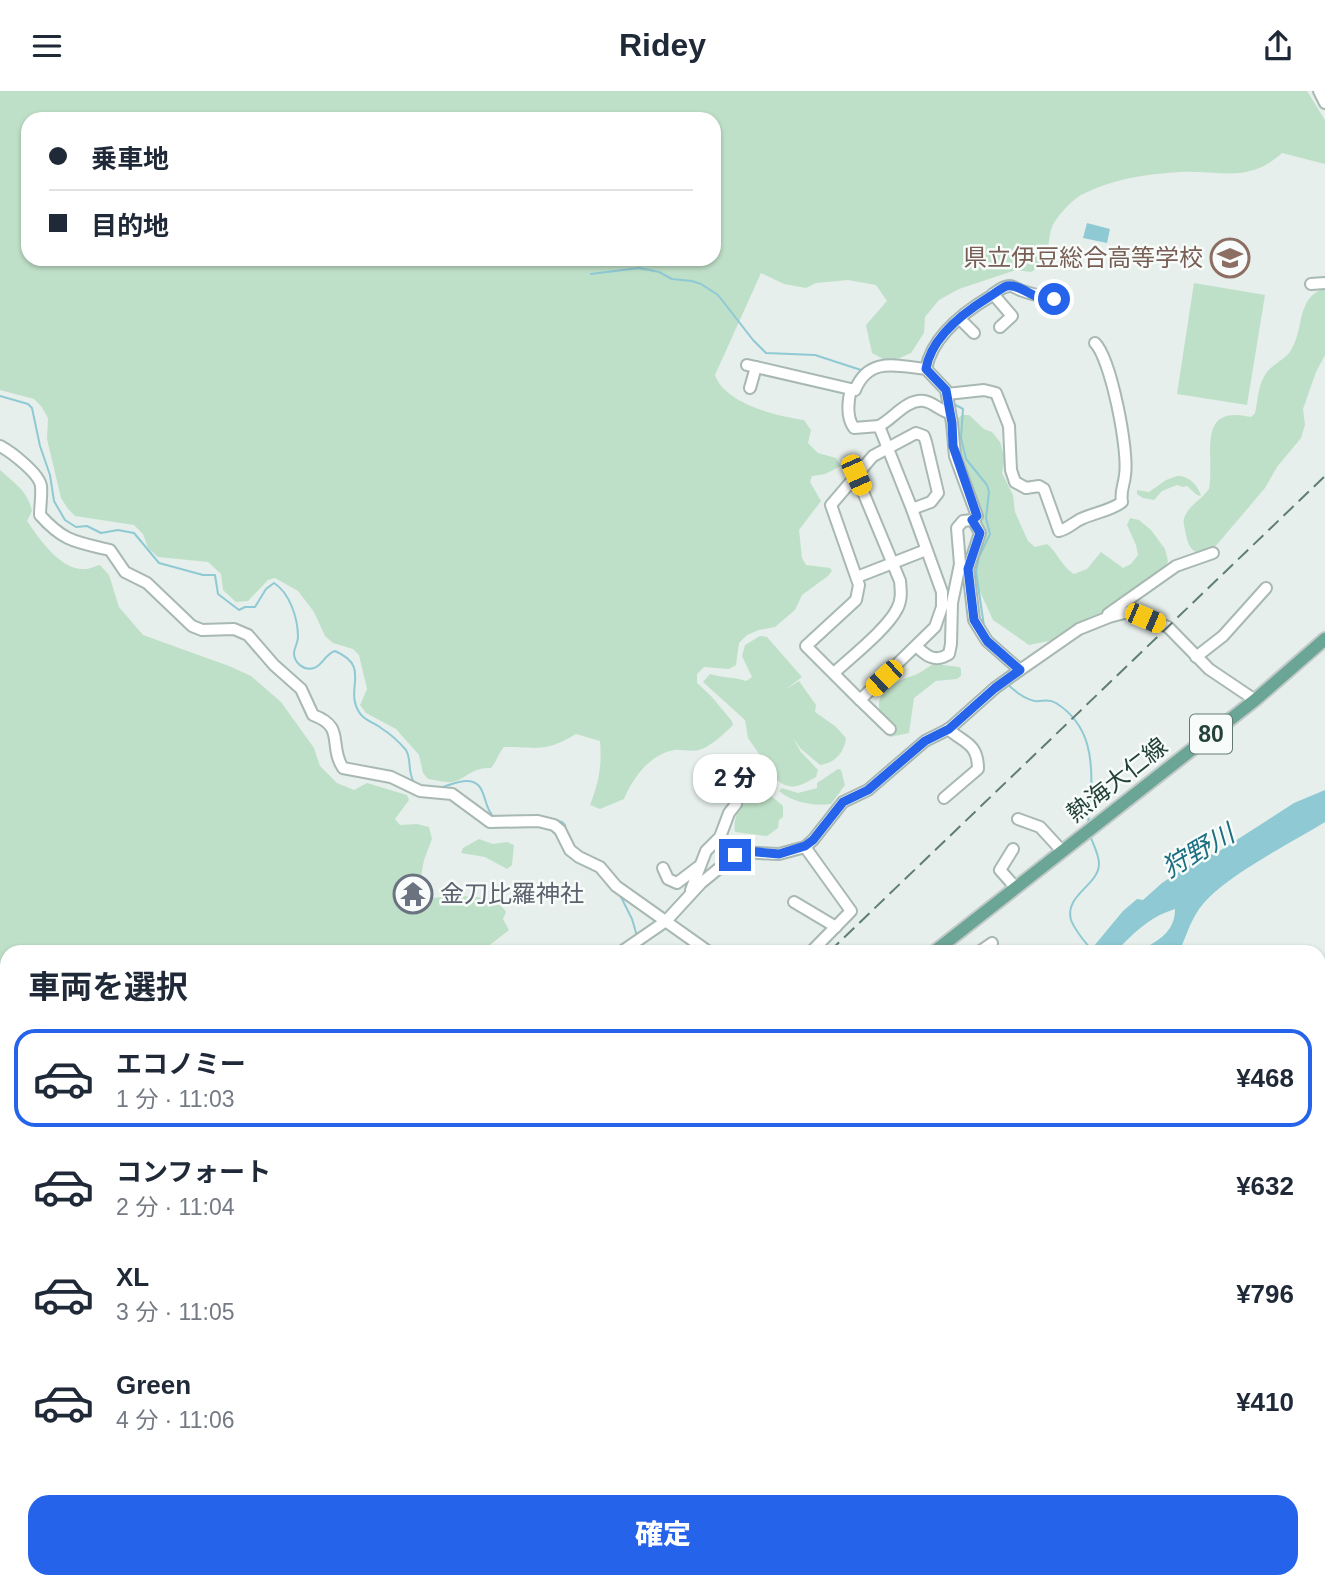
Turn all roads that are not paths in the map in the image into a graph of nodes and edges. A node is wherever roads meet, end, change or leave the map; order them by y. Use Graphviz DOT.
graph roads {
  1 [pos="1319,91"];
  2 [pos="1325,103"];
  3 [pos="1325,283"];
  4 [pos="1311,284"];
  5 [pos="993,294"];
  6 [pos="1057,301"];
  7 [pos="960,319"];
  8 [pos="1000,327"];
  9 [pos="974,333"];
  10 [pos="1096,343"];
  11 [pos="926,369"];
  12 [pos="751,388"];
  13 [pos="851,389"];
  14 [pos="947,394"];
  15 [pos="950,413"];
  16 [pos="879,426"];
  17 [pos="0,446"];
  18 [pos="887,448"];
  19 [pos="856,475"];
  20 [pos="912,509"];
  21 [pos="972,520"];
  22 [pos="926,550"];
  23 [pos="1213,553"];
  24 [pos="893,563"];
  25 [pos="857,577"];
  26 [pos="1266,588"];
  27 [pos="1102,619"];
  28 [pos="1325,639"];
  29 [pos="917,647"];
  30 [pos="1196,657"];
  31 [pos="1020,670"];
  32 [pos="834,673"];
  33 [pos="860,700"];
  34 [pos="1255,700"];
  35 [pos="890,729"];
  36 [pos="948,729"];
  37 [pos="944,798"];
  38 [pos="736,804"];
  39 [pos="1018,819"];
  40 [pos="805,846"];
  41 [pos="1013,849"];
  42 [pos="1062,851"];
  43 [pos="703,863"];
  44 [pos="663,868"];
  45 [pos="1015,887"];
  46 [pos="690,896"];
  47 [pos="794,902"];
  48 [pos="666,921"];
  49 [pos="836,927"];
  50 [pos="992,943"];
  51 [pos="630,945"];
  52 [pos="699,945"];
  53 [pos="818,945"];
  54 [pos="943,945"];
  55 [pos="989,945"];
  1 -- 2 [label="street"];
  3 -- 4 [label="street"];
  5 -- 6 [label="street"];
  5 -- 7 [label="street"];
  5 -- 8 [label="street"];
  7 -- 9 [label="street"];
  7 -- 11 [label="street"];
  10 -- 14 [label="street"];
  11 -- 13 [label="street"];
  11 -- 14 [label="street"];
  12 -- 13 [label="street"];
  13 -- 16 [label="street"];
  14 -- 15 [label="street"];
  15 -- 16 [label="street"];
  15 -- 21 [label="street"];
  16 -- 18 [label="street"];
  17 -- 48 [label="street"];
  18 -- 19 [label="street"];
  18 -- 20 [label="street"];
  18 -- 20 [label="street"];
  19 -- 24 [label="street"];
  19 -- 25 [label="street"];
  20 -- 22 [label="street"];
  21 -- 29 [label="street"];
  21 -- 31 [label="street"];
  22 -- 24 [label="street"];
  22 -- 29 [label="street"];
  23 -- 27 [label="street"];
  24 -- 25 [label="street"];
  24 -- 32 [label="street"];
  25 -- 32 [label="street"];
  26 -- 30 [label="street"];
  27 -- 30 [label="street"];
  27 -- 31 [label="street"];
  28 -- 34 [label="main road, 熱海大仁線 / 80"];
  29 -- 33 [label="street"];
  30 -- 34 [label="street"];
  31 -- 36 [label="street"];
  32 -- 33 [label="street"];
  33 -- 35 [label="street"];
  34 -- 42 [label="main road, 熱海大仁線 / 80"];
  36 -- 37 [label="street"];
  36 -- 40 [label="street"];
  38 -- 43 [label="street"];
  39 -- 42 [label="street"];
  40 -- 46 [label="street"];
  40 -- 49 [label="street"];
  41 -- 45 [label="street"];
  42 -- 45 [label="main road, 熱海大仁線 / 80"];
  43 -- 44 [label="street"];
  43 -- 46 [label="street"];
  45 -- 54 [label="main road, 熱海大仁線 / 80"];
  46 -- 48 [label="street"];
  47 -- 49 [label="street"];
  48 -- 51 [label="street"];
  48 -- 52 [label="street"];
  49 -- 53 [label="street"];
  50 -- 55 [label="street"];
}
